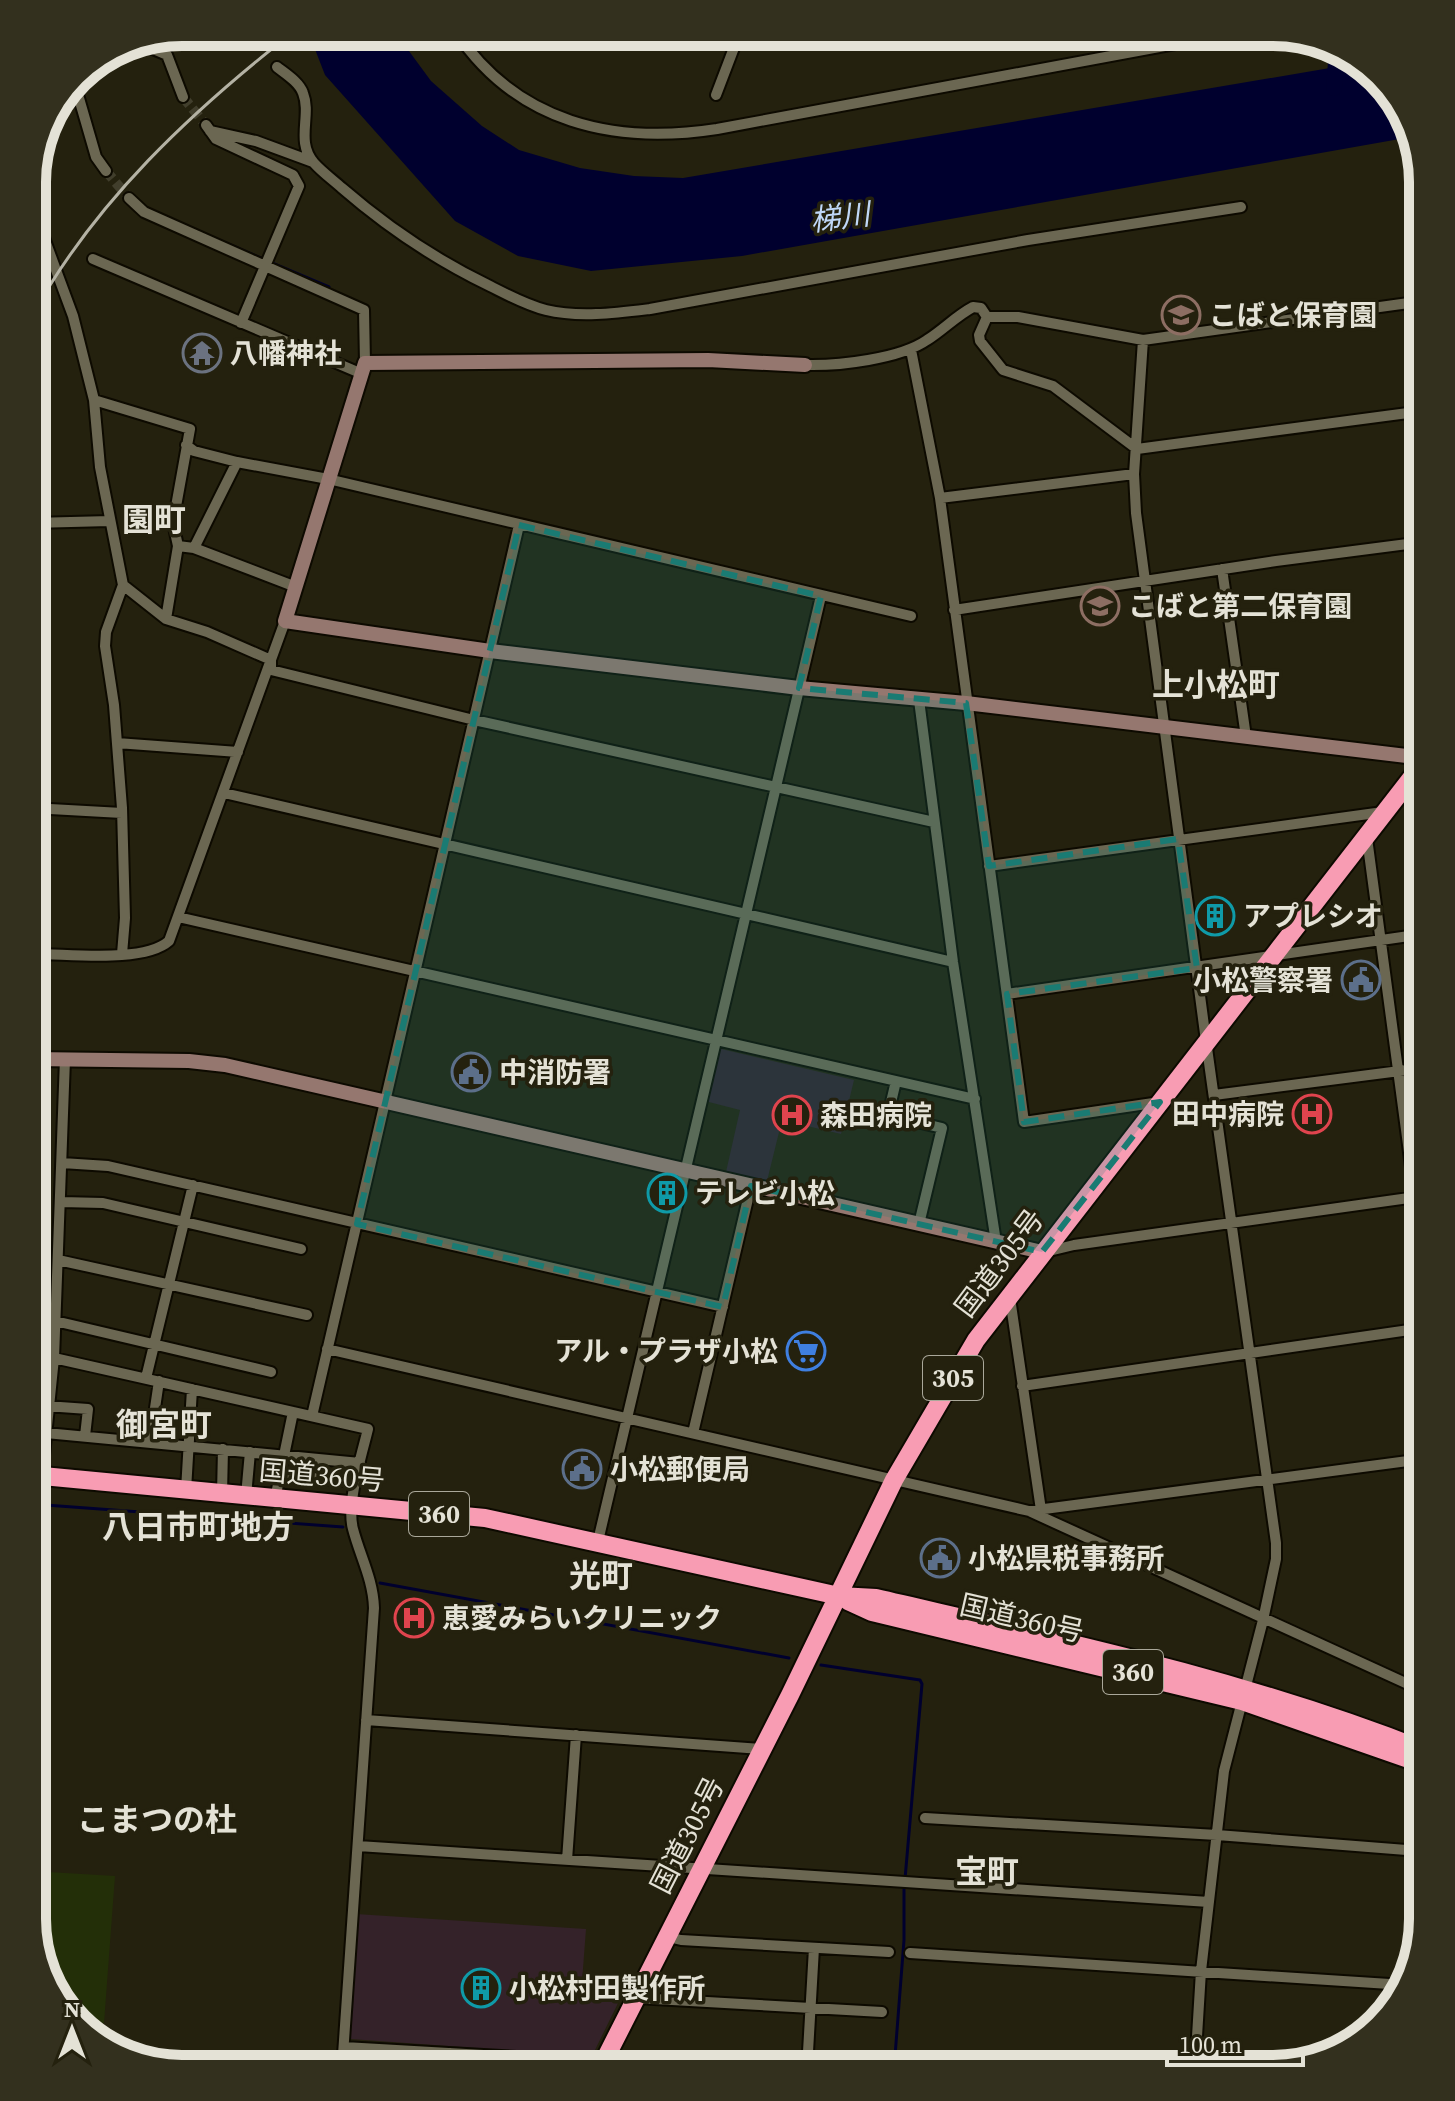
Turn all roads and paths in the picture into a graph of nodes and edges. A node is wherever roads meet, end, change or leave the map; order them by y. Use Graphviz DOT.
graph roads {
  1 [pos="466,46"];
  2 [pos="735,46"];
  3 [pos="1164,46"];
  4 [pos="154,49"];
  5 [pos="277,67"];
  6 [pos="716,95"];
  7 [pos="78,96"];
  8 [pos="183,97"];
  9 [pos="313,162"];
  10 [pos="106,171"];
  11 [pos="129,198"];
  12 [pos="1241,207"];
  13 [pos="46,243"];
  14 [pos="93,259"];
  15 [pos="265,266"];
  16 [pos="1409,303"];
  17 [pos="987,317"];
  18 [pos="241,323"];
  19 [pos="1143,340"];
  20 [pos="911,350"];
  21 [pos="805,365"];
  22 [pos="362,368"];
  23 [pos="94,400"];
  24 [pos="1409,413"];
  25 [pos="186,445"];
  26 [pos="1137,449"];
  27 [pos="237,462"];
  28 [pos="1134,474"];
  29 [pos="328,479"];
  30 [pos="940,498"];
  31 [pos="110,521"];
  32 [pos="46,523"];
  33 [pos="519,525"];
  34 [pos="1409,544"];
  35 [pos="178,546"];
  36 [pos="194,548"];
  37 [pos="1222,569"];
  38 [pos="1145,580"];
  39 [pos="123,585"];
  40 [pos="296,587"];
  41 [pos="821,596"];
  42 [pos="954,610"];
  43 [pos="911,616"];
  44 [pos="166,619"];
  45 [pos="285,621"];
  46 [pos="490,651"];
  47 [pos="271,660"];
  48 [pos="799,688"];
  49 [pos="919,700"];
  50 [pos="966,703"];
  51 [pos="474,720"];
  52 [pos="1164,727"];
  53 [pos="1246,737"];
  54 [pos="117,743"];
  55 [pos="238,752"];
  56 [pos="1409,758"];
  57 [pos="1409,779"];
  58 [pos="775,789"];
  59 [pos="224,793"];
  60 [pos="46,809"];
  61 [pos="1384,812"];
  62 [pos="122,813"];
  63 [pos="934,822"];
  64 [pos="1367,838"];
  65 [pos="1178,839"];
  66 [pos="445,845"];
  67 [pos="989,866"];
  68 [pos="746,914"];
  69 [pos="178,917"];
  70 [pos="1409,936"];
  71 [pos="1379,941"];
  72 [pos="46,954"];
  73 [pos="122,954"];
  74 [pos="1272,957"];
  75 [pos="953,962"];
  76 [pos="1197,968"];
  77 [pos="416,973"];
  78 [pos="1007,994"];
  79 [pos="716,1040"];
  80 [pos="1206,1041"];
  81 [pos="46,1059"];
  82 [pos="65,1059"];
  83 [pos="1409,1070"];
  84 [pos="1399,1071"];
  85 [pos="896,1081"];
  86 [pos="1214,1095"];
  87 [pos="975,1099"];
  88 [pos="384,1102"];
  89 [pos="1160,1102"];
  90 [pos="1409,1134"];
  91 [pos="62,1163"];
  92 [pos="686,1171"];
  93 [pos="193,1185"];
  94 [pos="751,1186"];
  95 [pos="1409,1198"];
  96 [pos="61,1202"];
  97 [pos="185,1221"];
  98 [pos="357,1224"];
  99 [pos="919,1224"];
  100 [pos="1233,1224"];
  101 [pos="996,1242"];
  102 [pos="301,1249"];
  103 [pos="1042,1252"];
  104 [pos="58,1260"];
  105 [pos="170,1284"];
  106 [pos="658,1293"];
  107 [pos="1010,1296"];
  108 [pos="723,1307"];
  109 [pos="307,1315"];
  110 [pos="55,1321"];
  111 [pos="1409,1330"];
  112 [pos="154,1346"];
  113 [pos="327,1349"];
  114 [pos="1251,1353"];
  115 [pos="54,1358"];
  116 [pos="271,1372"];
  117 [pos="146,1378"];
  118 [pos="159,1381"];
  119 [pos="1022,1386"];
  120 [pos="192,1389"];
  121 [pos="46,1406"];
  122 [pos="49,1406"];
  123 [pos="293,1412"];
  124 [pos="312,1416"];
  125 [pos="628,1419"];
  126 [pos="46,1433"];
  127 [pos="693,1433"];
  128 [pos="85,1436"];
  129 [pos="150,1442"];
  130 [pos="189,1446"];
  131 [pos="223,1449"];
  132 [pos="250,1452"];
  133 [pos="283,1455"];
  134 [pos="1409,1461"];
  135 [pos="360,1463"];
  136 [pos="279,1475"];
  137 [pos="46,1476"];
  138 [pos="894,1480"];
  139 [pos="1268,1480"];
  140 [pos="357,1482"];
  141 [pos="186,1490"];
  142 [pos="222,1494"];
  143 [pos="246,1496"];
  144 [pos="275,1499"];
  145 [pos="352,1507"];
  146 [pos="1035,1511"];
  147 [pos="598,1541"];
  148 [pos="839,1596"];
  149 [pos="1263,1620"];
  150 [pos="1409,1685"];
  151 [pos="1244,1694"];
  152 [pos="366,1720"];
  153 [pos="576,1735"];
  154 [pos="1409,1745"];
  155 [pos="761,1749"];
  156 [pos="1409,1759"];
  157 [pos="925,1818"];
  158 [pos="1217,1835"];
  159 [pos="358,1846"];
  160 [pos="1409,1850"];
  161 [pos="567,1860"];
  162 [pos="701,1869"];
  163 [pos="1209,1902"];
  164 [pos="668,1937"];
  165 [pos="814,1948"];
  166 [pos="889,1952"];
  167 [pos="910,1953"];
  168 [pos="1201,1971"];
  169 [pos="1392,1984"];
  170 [pos="637,1998"];
  171 [pos="812,2008"];
  172 [pos="882,2012"];
  173 [pos="344,2047"];
  174 [pos="450,2053"];
  175 [pos="343,2055"];
  176 [pos="473,2055"];
  177 [pos="608,2055"];
  178 [pos="808,2055"];
  179 [pos="1196,2055"];
  1 -- 3 [label="street"];
  2 -- 6 [label="street"];
  4 -- 8 [label="street"];
  5 -- 9 [label="street"];
  7 -- 10 [label="street"];
  9 -- 12 [label="street"];
  9 -- 15 [label="street"];
  11 -- 15 [label="street"];
  13 -- 23 [label="street"];
  14 -- 18 [label="street"];
  15 -- 18 [label="street"];
  15 -- 22 [label="street"];
  16 -- 19 [label="street"];
  17 -- 19 [label="street"];
  17 -- 20 [label="street"];
  17 -- 26 [label="street"];
  18 -- 22 [label="street"];
  19 -- 26 [label="street"];
  20 -- 21 [label="street"];
  20 -- 30 [label="street"];
  21 -- 22 [label="street"];
  22 -- 29 [label="street"];
  23 -- 25 [label="street"];
  23 -- 31 [label="street"];
  24 -- 26 [label="street"];
  25 -- 27 [label="street"];
  25 -- 35 [label="street"];
  26 -- 28 [label="street"];
  27 -- 29 [label="street"];
  27 -- 36 [label="street"];
  28 -- 30 [label="street"];
  28 -- 38 [label="street"];
  29 -- 33 [label="street"];
  29 -- 40 [label="street"];
  30 -- 42 [label="street"];
  31 -- 32 [label="street"];
  31 -- 39 [label="street"];
  33 -- 41 [label="street"];
  33 -- 46 [label="street"];
  34 -- 37 [label="street"];
  35 -- 36 [label="street"];
  35 -- 44 [label="street"];
  36 -- 40 [label="street"];
  37 -- 38 [label="street"];
  37 -- 53 [label="street"];
  38 -- 42 [label="street"];
  38 -- 52 [label="street"];
  39 -- 44 [label="street"];
  39 -- 54 [label="street"];
  40 -- 45 [label="street"];
  41 -- 43 [label="street"];
  41 -- 48 [label="street"];
  42 -- 50 [label="street"];
  44 -- 47 [label="street"];
  45 -- 46 [label="street"];
  45 -- 47 [label="street"];
  46 -- 48 [label="street"];
  46 -- 51 [label="street"];
  47 -- 51 [label="street"];
  47 -- 55 [label="street"];
  48 -- 49 [label="street"];
  48 -- 58 [label="street"];
  49 -- 50 [label="street"];
  49 -- 63 [label="street"];
  50 -- 52 [label="street"];
  50 -- 67 [label="street"];
  51 -- 58 [label="street"];
  51 -- 66 [label="street"];
  52 -- 53 [label="street"];
  52 -- 65 [label="street"];
  53 -- 56 [label="street"];
  54 -- 55 [label="street"];
  54 -- 62 [label="street"];
  55 -- 59 [label="street"];
  57 -- 61 [label="highway, 国道305号 / 305"];
  58 -- 63 [label="street"];
  58 -- 68 [label="street"];
  59 -- 66 [label="street"];
  59 -- 69 [label="street"];
  60 -- 62 [label="street"];
  61 -- 64 [label="highway, 国道305号 / 305"];
  61 -- 65 [label="street"];
  62 -- 73 [label="street"];
  63 -- 75 [label="street"];
  64 -- 71 [label="street"];
  64 -- 74 [label="highway, 国道305号 / 305"];
  65 -- 67 [label="street"];
  65 -- 76 [label="street"];
  66 -- 68 [label="street"];
  66 -- 77 [label="street"];
  67 -- 78 [label="street"];
  68 -- 75 [label="street"];
  68 -- 79 [label="street"];
  69 -- 73 [label="street"];
  69 -- 77 [label="street"];
  70 -- 71 [label="street"];
  71 -- 74 [label="street"];
  71 -- 84 [label="street"];
  72 -- 73 [label="street"];
  74 -- 76 [label="street"];
  74 -- 80 [label="highway, 国道305号 / 305"];
  75 -- 87 [label="street"];
  76 -- 78 [label="street"];
  76 -- 80 [label="street"];
  77 -- 79 [label="street"];
  77 -- 88 [label="street"];
  78 -- 89 [label="street"];
  79 -- 85 [label="street"];
  79 -- 92 [label="street"];
  80 -- 86 [label="street"];
  80 -- 89 [label="highway, 国道305号 / 305"];
  81 -- 82 [label="street"];
  82 -- 88 [label="street"];
  82 -- 91 [label="street"];
  83 -- 84 [label="street"];
  84 -- 86 [label="street"];
  84 -- 90 [label="street"];
  85 -- 87 [label="street"];
  85 -- 99 [label="street"];
  86 -- 100 [label="street"];
  87 -- 101 [label="street"];
  88 -- 92 [label="street"];
  88 -- 98 [label="street"];
  89 -- 103 [label="highway, 国道305号 / 305"];
  91 -- 93 [label="street"];
  91 -- 96 [label="street"];
  92 -- 94 [label="street"];
  92 -- 106 [label="street"];
  93 -- 97 [label="street"];
  93 -- 98 [label="street"];
  94 -- 99 [label="street"];
  94 -- 108 [label="street"];
  95 -- 100 [label="street"];
  96 -- 97 [label="street"];
  96 -- 104 [label="street"];
  97 -- 102 [label="street"];
  97 -- 105 [label="street"];
  98 -- 106 [label="street"];
  98 -- 113 [label="street"];
  99 -- 101 [label="street"];
  100 -- 103 [label="street"];
  100 -- 114 [label="street"];
  101 -- 103 [label="street"];
  103 -- 107 [label="highway, 国道305号 / 305"];
  104 -- 105 [label="street"];
  104 -- 110 [label="street"];
  105 -- 109 [label="street"];
  105 -- 112 [label="street"];
  106 -- 108 [label="street"];
  106 -- 125 [label="street"];
  107 -- 119 [label="street"];
  107 -- 138 [label="highway, 国道305号 / 305"];
  108 -- 127 [label="street"];
  110 -- 112 [label="street"];
  110 -- 115 [label="street"];
  111 -- 114 [label="street"];
  112 -- 116 [label="street"];
  112 -- 117 [label="street"];
  113 -- 124 [label="street"];
  113 -- 125 [label="street"];
  114 -- 119 [label="street"];
  114 -- 139 [label="street"];
  115 -- 117 [label="street"];
  115 -- 122 [label="street"];
  117 -- 118 [label="street"];
  118 -- 120 [label="street"];
  118 -- 129 [label="street"];
  119 -- 146 [label="street"];
  120 -- 123 [label="street"];
  120 -- 130 [label="street"];
  121 -- 122 [label="street"];
  122 -- 126 [label="street"];
  122 -- 128 [label="street"];
  123 -- 124 [label="street"];
  123 -- 133 [label="street"];
  124 -- 135 [label="street"];
  125 -- 127 [label="street"];
  125 -- 147 [label="street"];
  126 -- 128 [label="street"];
  127 -- 138 [label="street"];
  128 -- 129 [label="street"];
  129 -- 130 [label="street"];
  130 -- 131 [label="street"];
  130 -- 141 [label="street"];
  131 -- 132 [label="street"];
  131 -- 142 [label="street"];
  132 -- 133 [label="street"];
  132 -- 143 [label="street"];
  133 -- 135 [label="street"];
  133 -- 136 [label="street"];
  134 -- 139 [label="street"];
  135 -- 140 [label="street"];
  136 -- 140 [label="street"];
  136 -- 144 [label="street"];
  137 -- 141 [label="highway, 国道360号 / 360"];
  138 -- 146 [label="street"];
  138 -- 148 [label="highway, 国道305号 / 305"];
  139 -- 146 [label="street"];
  139 -- 149 [label="street"];
  140 -- 145 [label="street"];
  141 -- 142 [label="highway, 国道360号 / 360"];
  142 -- 143 [label="highway, 国道360号 / 360"];
  143 -- 144 [label="highway, 国道360号 / 360"];
  144 -- 145 [label="highway, 国道360号 / 360"];
  145 -- 147 [label="highway, 国道360号 / 360"];
  145 -- 152 [label="street"];
  146 -- 149 [label="street"];
  147 -- 148 [label="highway, 国道360号 / 360"];
  148 -- 151 [label="highway, 国道360号 / 360"];
  148 -- 155 [label="highway, 国道305号 / 305"];
  149 -- 150 [label="street"];
  149 -- 151 [label="street"];
  151 -- 154 [label="highway, 国道360号 / 360"];
  151 -- 156 [label="highway, 国道360号 / 360"];
  151 -- 158 [label="street"];
  152 -- 153 [label="street"];
  152 -- 159 [label="street"];
  153 -- 155 [label="street"];
  153 -- 161 [label="street"];
  155 -- 162 [label="highway, 国道305号 / 305"];
  157 -- 158 [label="street"];
  158 -- 160 [label="street"];
  158 -- 163 [label="street"];
  159 -- 161 [label="street"];
  159 -- 173 [label="street"];
  161 -- 162 [label="street"];
  162 -- 163 [label="street"];
  162 -- 164 [label="highway, 国道305号 / 305"];
  163 -- 168 [label="street"];
  164 -- 165 [label="street"];
  164 -- 170 [label="highway, 国道305号 / 305"];
  165 -- 166 [label="street"];
  165 -- 171 [label="street"];
  167 -- 168 [label="street"];
  168 -- 169 [label="street"];
  168 -- 179 [label="street"];
  170 -- 171 [label="street"];
  170 -- 177 [label="highway, 国道305号 / 305"];
  171 -- 172 [label="street"];
  171 -- 178 [label="street"];
  173 -- 174 [label="street"];
  173 -- 175 [label="street"];
  174 -- 176 [label="street"];
}
